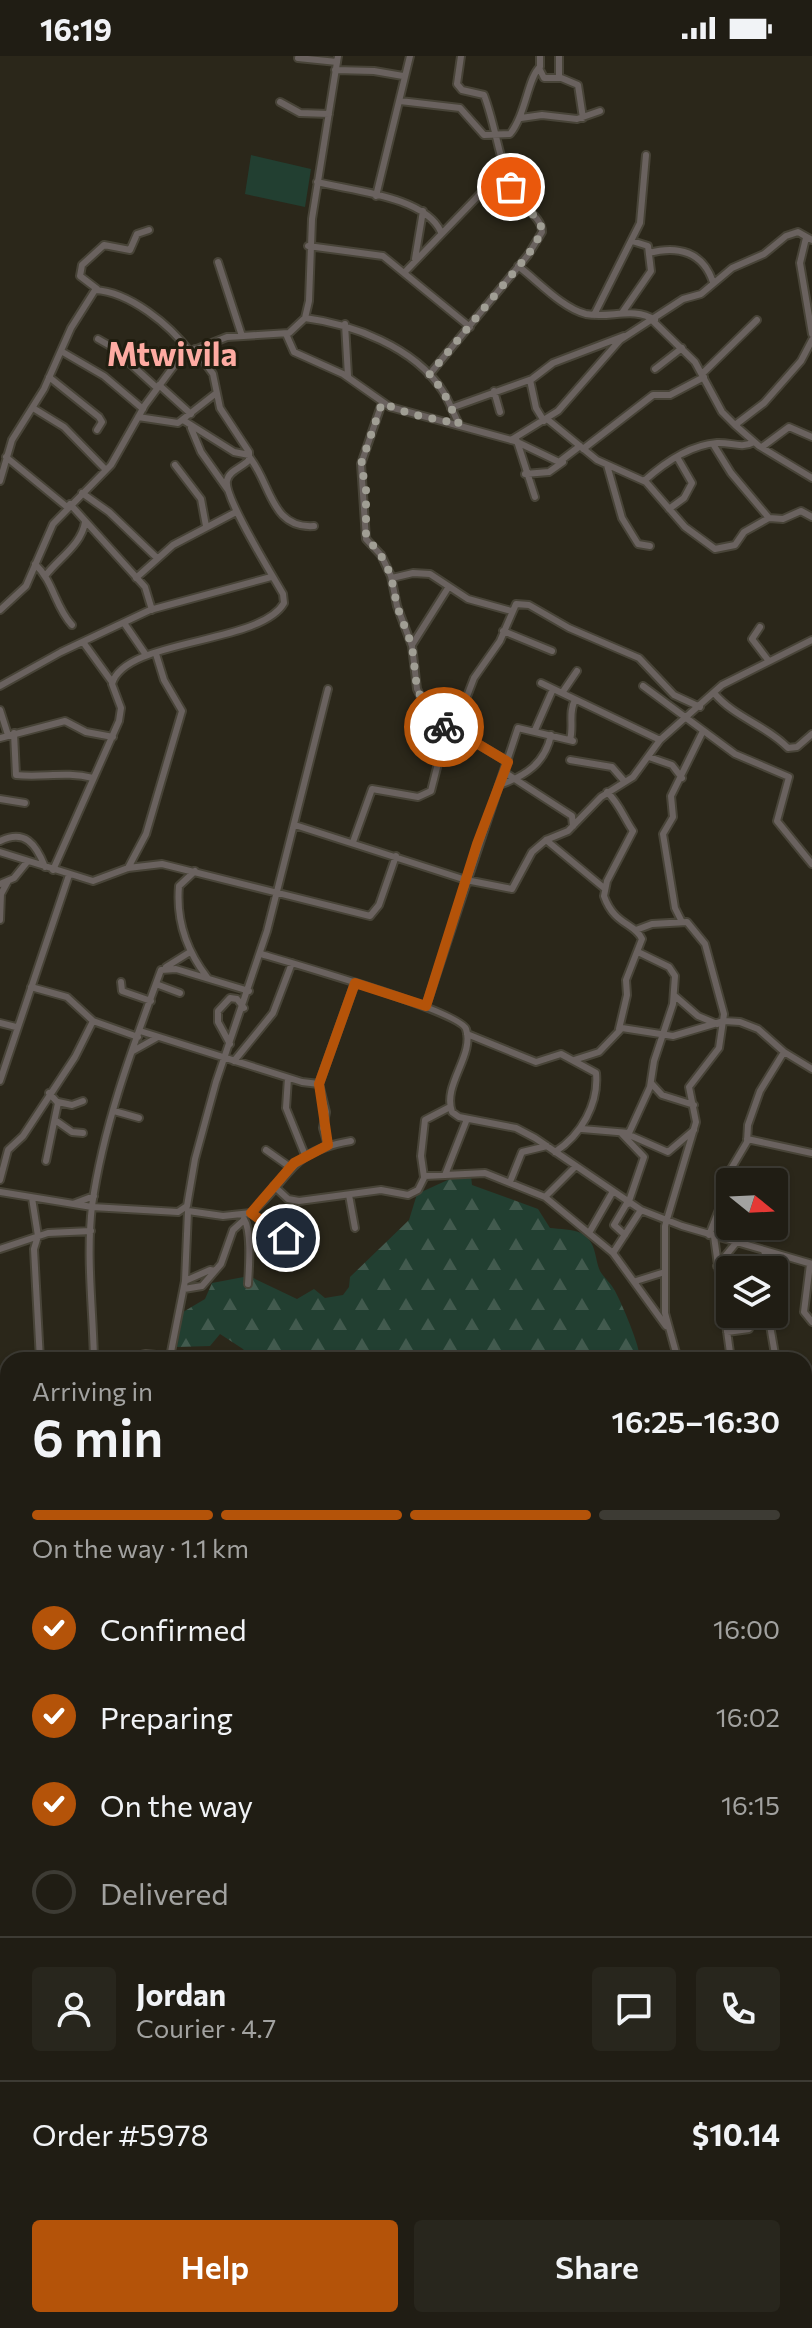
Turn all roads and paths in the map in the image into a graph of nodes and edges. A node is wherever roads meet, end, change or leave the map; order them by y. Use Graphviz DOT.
graph roads {
  1 [pos="410,56"];
  2 [pos="461,56"];
  3 [pos="540,56"];
  4 [pos="559,56"];
  5 [pos="298,58"];
  6 [pos="337,63"];
  7 [pos="539,68"];
  8 [pos="403,76"];
  9 [pos="560,78"];
  10 [pos="400,101"];
  11 [pos="280,102"];
  12 [pos="600,111"];
  13 [pos="329,114"];
  14 [pos="521,118"];
  15 [pos="583,118"];
  16 [pos="496,137"];
  17 [pos="646,155"];
  18 [pos="506,167"];
  19 [pos="317,182"];
  20 [pos="376,196"];
  21 [pos="423,211"];
  22 [pos="149,230"];
  23 [pos="441,232"];
  24 [pos="809,239"];
  25 [pos="632,241"];
  26 [pos="308,246"];
  27 [pos="649,253"];
  28 [pos="415,261"];
  29 [pos="218,262"];
  30 [pos="518,266"];
  31 [pos="404,273"];
  32 [pos="713,282"];
  33 [pos="97,290"];
  34 [pos="622,313"];
  35 [pos="594,315"];
  36 [pos="305,318"];
  37 [pos="654,320"];
  38 [pos="757,320"];
  39 [pos="345,324"];
  40 [pos="470,327"];
  41 [pos="286,334"];
  42 [pos="242,336"];
  43 [pos="627,336"];
  44 [pos="812,337"];
  45 [pos="98,339"];
  46 [pos="682,348"];
  47 [pos="193,350"];
  48 [pos="61,351"];
  49 [pos="655,369"];
  50 [pos="429,375"];
  51 [pos="703,376"];
  52 [pos="49,377"];
  53 [pos="348,377"];
  54 [pos="530,380"];
  55 [pos="158,387"];
  56 [pos="494,391"];
  57 [pos="215,394"];
  58 [pos="382,403"];
  59 [pos="33,408"];
  60 [pos="451,408"];
  61 [pos="143,409"];
  62 [pos="500,412"];
  63 [pos="191,414"];
  64 [pos="138,417"];
  65 [pos="183,420"];
  66 [pos="545,420"];
  67 [pos="459,424"];
  68 [pos="735,425"];
  69 [pos="190,427"];
  70 [pos="97,430"];
  71 [pos="812,437"];
  72 [pos="514,441"];
  73 [pos="754,442"];
  74 [pos="713,444"];
  75 [pos="582,447"];
  76 [pos="762,447"];
  77 [pos="250,456"];
  78 [pos="6,457"];
  79 [pos="677,457"];
  80 [pos="563,462"];
  81 [pos="175,465"];
  82 [pos="607,465"];
  83 [pos="106,470"];
  84 [pos="525,474"];
  85 [pos="812,478"];
  86 [pos="0,481"];
  87 [pos="644,481"];
  88 [pos="228,490"];
  89 [pos="82,493"];
  90 [pos="535,497"];
  91 [pos="68,506"];
  92 [pos="669,509"];
  93 [pos="236,512"];
  94 [pos="812,517"];
  95 [pos="769,518"];
  96 [pos="85,522"];
  97 [pos="206,526"];
  98 [pos="314,526"];
  99 [pos="650,546"];
  100 [pos="157,558"];
  101 [pos="35,564"];
  102 [pos="46,575"];
  103 [pos="271,577"];
  104 [pos="136,578"];
  105 [pos="392,578"];
  106 [pos="448,588"];
  107 [pos="0,610"];
  108 [pos="152,610"];
  109 [pos="511,611"];
  110 [pos="124,623"];
  111 [pos="72,625"];
  112 [pos="760,627"];
  113 [pos="503,631"];
  114 [pos="812,640"];
  115 [pos="83,642"];
  116 [pos="412,646"];
  117 [pos="552,651"];
  118 [pos="156,654"];
  119 [pos="146,655"];
  120 [pos="768,660"];
  121 [pos="577,671"];
  122 [pos="112,682"];
  123 [pos="541,683"];
  124 [pos="0,686"];
  125 [pos="643,686"];
  126 [pos="328,689"];
  127 [pos="553,689"];
  128 [pos="562,693"];
  129 [pos="714,693"];
  130 [pos="575,700"];
  131 [pos="700,707"];
  132 [pos="0,710"];
  133 [pos="688,718"];
  134 [pos="535,730"];
  135 [pos="448,731"];
  136 [pos="703,731"];
  137 [pos="812,734"];
  138 [pos="551,735"];
  139 [pos="7,736"];
  140 [pos="113,737"];
  141 [pos="660,740"];
  142 [pos="649,757"];
  143 [pos="570,760"];
  144 [pos="508,762"];
  145 [pos="504,772"];
  146 [pos="93,778"];
  147 [pos="682,778"];
  148 [pos="511,780"];
  149 [pos="625,782"];
  150 [pos="499,785"];
  151 [pos="607,792"];
  152 [pos="0,799"];
  153 [pos="25,803"];
  154 [pos="295,825"];
  155 [pos="573,827"];
  156 [pos="546,840"];
  157 [pos="0,841"];
  158 [pos="353,842"];
  159 [pos="0,852"];
  160 [pos="396,856"];
  161 [pos="27,862"];
  162 [pos="812,864"];
  163 [pos="49,868"];
  164 [pos="128,868"];
  165 [pos="195,871"];
  166 [pos="69,875"];
  167 [pos="466,880"];
  168 [pos="4,883"];
  169 [pos="604,888"];
  170 [pos="277,893"];
  171 [pos="0,920"];
  172 [pos="681,920"];
  173 [pos="636,930"];
  174 [pos="190,952"];
  175 [pos="638,952"];
  176 [pos="261,954"];
  177 [pos="292,963"];
  178 [pos="166,968"];
  179 [pos="209,979"];
  180 [pos="121,982"];
  181 [pos="355,983"];
  182 [pos="156,984"];
  183 [pos="31,987"];
  184 [pos="249,991"];
  185 [pos="180,993"];
  186 [pos="675,996"];
  187 [pos="151,1001"];
  188 [pos="426,1006"];
  189 [pos="244,1008"];
  190 [pos="93,1021"];
  191 [pos="0,1023"];
  192 [pos="720,1023"];
  193 [pos="16,1027"];
  194 [pos="619,1029"];
  195 [pos="139,1034"];
  196 [pos="467,1034"];
  197 [pos="662,1035"];
  198 [pos="158,1037"];
  199 [pos="230,1044"];
  200 [pos="132,1051"];
  201 [pos="784,1052"];
  202 [pos="594,1055"];
  203 [pos="224,1058"];
  204 [pos="574,1060"];
  205 [pos="234,1061"];
  206 [pos="589,1068"];
  207 [pos="812,1069"];
  208 [pos="288,1078"];
  209 [pos="0,1081"];
  210 [pos="651,1083"];
  211 [pos="319,1084"];
  212 [pos="688,1090"];
  213 [pos="49,1093"];
  214 [pos="674,1099"];
  215 [pos="83,1101"];
  216 [pos="58,1102"];
  217 [pos="694,1105"];
  218 [pos="450,1107"];
  219 [pos="114,1111"];
  220 [pos="139,1118"];
  221 [pos="467,1119"];
  222 [pos="55,1120"];
  223 [pos="582,1129"];
  224 [pos="694,1130"];
  225 [pos="83,1133"];
  226 [pos="624,1134"];
  227 [pos="747,1139"];
  228 [pos="351,1141"];
  229 [pos="328,1145"];
  230 [pos="547,1146"];
  231 [pos="266,1150"];
  232 [pos="555,1152"];
  233 [pos="812,1153"];
  234 [pos="305,1155"];
  235 [pos="46,1161"];
  236 [pos="290,1167"];
  237 [pos="575,1167"];
  238 [pos="445,1175"];
  239 [pos="424,1177"];
  240 [pos="0,1180"];
  241 [pos="510,1182"];
  242 [pos="274,1186"];
  243 [pos="0,1192"];
  244 [pos="612,1193"];
  245 [pos="349,1195"];
  246 [pos="94,1196"];
  247 [pos="545,1197"];
  248 [pos="32,1198"];
  249 [pos="73,1204"];
  250 [pos="627,1204"];
  251 [pos="92,1207"];
  252 [pos="641,1210"];
  253 [pos="186,1211"];
  254 [pos="251,1213"];
  255 [pos="243,1218"];
  256 [pos="666,1220"];
  257 [pos="355,1228"];
  258 [pos="91,1231"];
  259 [pos="589,1233"];
  260 [pos="625,1235"];
  261 [pos="711,1235"];
  262 [pos="38,1236"];
  263 [pos="738,1240"];
  264 [pos="737,1243"];
  265 [pos="0,1249"];
  266 [pos="292,1250"];
  267 [pos="764,1251"];
  268 [pos="613,1253"];
  269 [pos="726,1256"];
  270 [pos="766,1256"];
  271 [pos="716,1261"];
  272 [pos="811,1264"];
  273 [pos="665,1272"];
  274 [pos="636,1281"];
  275 [pos="248,1284"];
  276 [pos="184,1285"];
  277 [pos="812,1322"];
  278 [pos="727,1328"];
  279 [pos="770,1328"];
  280 [pos="749,1329"];
  281 [pos="670,1332"];
  282 [pos="727,1332"];
  283 [pos="40,1352"];
  284 [pos="94,1352"];
  285 [pos="172,1352"];
  286 [pos="676,1352"];
  287 [pos="730,1352"];
  288 [pos="775,1352"];
  1 -- 8 [label="street"];
  2 -- 16 [label="street"];
  3 -- 7 [label="street"];
  4 -- 9 [label="street"];
  5 -- 6 [label="street"];
  6 -- 8 [label="street"];
  6 -- 13 [label="street"];
  7 -- 9 [label="street"];
  7 -- 14 [label="street"];
  8 -- 10 [label="street"];
  9 -- 15 [label="street"];
  10 -- 16 [label="street"];
  10 -- 20 [label="street"];
  11 -- 13 [label="street"];
  12 -- 15 [label="street"];
  13 -- 19 [label="street"];
  14 -- 15 [label="street"];
  14 -- 16 [label="street"];
  16 -- 18 [label="street"];
  17 -- 25 [label="street"];
  18 -- 23 [label="street"];
  18 -- 30 [label="street"];
  19 -- 20 [label="street"];
  19 -- 26 [label="street"];
  20 -- 21 [label="street"];
  21 -- 23 [label="street"];
  21 -- 28 [label="street"];
  22 -- 33 [label="street"];
  23 -- 28 [label="street"];
  24 -- 32 [label="street"];
  24 -- 44 [label="street"];
  25 -- 27 [label="street"];
  25 -- 35 [label="street"];
  26 -- 31 [label="street"];
  26 -- 36 [label="street"];
  27 -- 32 [label="street"];
  27 -- 34 [label="street"];
  28 -- 31 [label="street"];
  29 -- 42 [label="street"];
  30 -- 35 [label="street"];
  30 -- 40 [label="street"];
  31 -- 40 [label="street"];
  32 -- 37 [label="street"];
  33 -- 47 [label="street"];
  33 -- 48 [label="street"];
  34 -- 35 [label="street"];
  34 -- 37 [label="street"];
  36 -- 39 [label="street"];
  36 -- 41 [label="street"];
  37 -- 43 [label="street"];
  37 -- 46 [label="street"];
  38 -- 51 [label="street"];
  39 -- 50 [label="street"];
  39 -- 53 [label="street"];
  40 -- 50 [label="street"];
  41 -- 42 [label="street"];
  41 -- 53 [label="street"];
  42 -- 47 [label="street"];
  43 -- 54 [label="street"];
  43 -- 66 [label="street"];
  44 -- 68 [label="street"];
  45 -- 55 [label="street"];
  46 -- 49 [label="street"];
  46 -- 51 [label="street"];
  47 -- 55 [label="street"];
  47 -- 57 [label="street"];
  48 -- 52 [label="street"];
  48 -- 61 [label="street"];
  50 -- 60 [label="street"];
  51 -- 68 [label="street"];
  51 -- 75 [label="street"];
  52 -- 59 [label="street"];
  52 -- 70 [label="street"];
  53 -- 58 [label="street"];
  54 -- 56 [label="street"];
  54 -- 66 [label="street"];
  55 -- 61 [label="street"];
  55 -- 63 [label="street"];
  56 -- 60 [label="street"];
  56 -- 62 [label="street"];
  57 -- 63 [label="street"];
  57 -- 77 [label="street"];
  58 -- 67 [label="street"];
  58 -- 105 [label="street"];
  59 -- 78 [label="street"];
  59 -- 83 [label="street"];
  60 -- 67 [label="street"];
  61 -- 64 [label="street"];
  63 -- 65 [label="street"];
  64 -- 65 [label="street"];
  64 -- 83 [label="street"];
  65 -- 69 [label="street"];
  66 -- 72 [label="street"];
  66 -- 75 [label="street"];
  67 -- 72 [label="street"];
  68 -- 73 [label="street"];
  69 -- 77 [label="street"];
  69 -- 88 [label="street"];
  71 -- 76 [label="street"];
  72 -- 80 [label="street"];
  72 -- 84 [label="street"];
  73 -- 74 [label="street"];
  73 -- 76 [label="street"];
  74 -- 79 [label="street"];
  74 -- 95 [label="street"];
  75 -- 80 [label="street"];
  75 -- 82 [label="street"];
  76 -- 85 [label="street"];
  77 -- 88 [label="street"];
  77 -- 98 [label="street"];
  78 -- 86 [label="street"];
  78 -- 91 [label="street"];
  79 -- 87 [label="street"];
  79 -- 92 [label="street"];
  80 -- 84 [label="street"];
  81 -- 97 [label="street"];
  82 -- 87 [label="street"];
  82 -- 99 [label="street"];
  83 -- 89 [label="street"];
  84 -- 90 [label="street"];
  87 -- 92 [label="street"];
  88 -- 93 [label="street"];
  89 -- 91 [label="street"];
  89 -- 100 [label="street"];
  91 -- 96 [label="street"];
  91 -- 101 [label="street"];
  92 -- 95 [label="street"];
  93 -- 97 [label="street"];
  93 -- 103 [label="street"];
  94 -- 95 [label="street"];
  96 -- 102 [label="street"];
  96 -- 104 [label="street"];
  97 -- 100 [label="street"];
  100 -- 104 [label="street"];
  101 -- 102 [label="street"];
  101 -- 107 [label="street"];
  102 -- 111 [label="street"];
  103 -- 108 [label="street"];
  103 -- 118 [label="street"];
  104 -- 108 [label="street"];
  105 -- 106 [label="street"];
  105 -- 116 [label="street"];
  106 -- 109 [label="street"];
  106 -- 116 [label="street"];
  108 -- 110 [label="street"];
  109 -- 113 [label="street"];
  109 -- 131 [label="street"];
  110 -- 115 [label="street"];
  110 -- 119 [label="street"];
  112 -- 120 [label="street"];
  113 -- 117 [label="street"];
  113 -- 135 [label="street"];
  114 -- 120 [label="street"];
  115 -- 122 [label="street"];
  115 -- 124 [label="street"];
  116 -- 135 [label="street"];
  118 -- 119 [label="street"];
  118 -- 164 [label="street"];
  119 -- 122 [label="street"];
  120 -- 129 [label="street"];
  121 -- 128 [label="street"];
  122 -- 140 [label="street"];
  123 -- 127 [label="street"];
  125 -- 133 [label="street"];
  126 -- 154 [label="street"];
  127 -- 128 [label="street"];
  127 -- 134 [label="street"];
  128 -- 130 [label="street"];
  129 -- 131 [label="street"];
  129 -- 137 [label="street"];
  130 -- 138 [label="street"];
  130 -- 141 [label="street"];
  131 -- 133 [label="street"];
  132 -- 139 [label="street"];
  133 -- 136 [label="street"];
  133 -- 141 [label="street"];
  134 -- 138 [label="street"];
  134 -- 144 [label="street"];
  135 -- 144 [label="street"];
  135 -- 158 [label="street"];
  136 -- 147 [label="street"];
  136 -- 162 [label="street"];
  138 -- 148 [label="street"];
  139 -- 140 [label="street"];
  139 -- 146 [label="street"];
  140 -- 146 [label="street"];
  141 -- 142 [label="street"];
  142 -- 147 [label="street"];
  142 -- 149 [label="street"];
  143 -- 149 [label="street"];
  144 -- 145 [label="street"];
  145 -- 148 [label="street"];
  145 -- 150 [label="street"];
  146 -- 163 [label="street"];
  147 -- 172 [label="street"];
  148 -- 150 [label="street"];
  148 -- 155 [label="street"];
  149 -- 151 [label="street"];
  150 -- 167 [label="street"];
  151 -- 155 [label="street"];
  151 -- 169 [label="street"];
  152 -- 153 [label="street"];
  154 -- 158 [label="street"];
  154 -- 170 [label="street"];
  155 -- 156 [label="street"];
  156 -- 167 [label="street"];
  156 -- 169 [label="street"];
  157 -- 163 [label="street"];
  158 -- 160 [label="street"];
  159 -- 161 [label="street"];
  160 -- 167 [label="street"];
  160 -- 170 [label="street"];
  161 -- 163 [label="street"];
  161 -- 168 [label="street"];
  163 -- 166 [label="street"];
  164 -- 165 [label="street"];
  164 -- 166 [label="street"];
  165 -- 170 [label="street"];
  165 -- 174 [label="street"];
  166 -- 183 [label="street"];
  167 -- 188 [label="street"];
  168 -- 171 [label="street"];
  169 -- 173 [label="street"];
  170 -- 176 [label="street"];
  172 -- 173 [label="street"];
  172 -- 192 [label="street"];
  173 -- 175 [label="street"];
  174 -- 178 [label="street"];
  174 -- 179 [label="street"];
  175 -- 186 [label="street"];
  175 -- 194 [label="street"];
  176 -- 177 [label="street"];
  176 -- 184 [label="street"];
  177 -- 181 [label="street"];
  177 -- 205 [label="street"];
  178 -- 179 [label="street"];
  178 -- 182 [label="street"];
  179 -- 184 [label="street"];
  180 -- 187 [label="street"];
  181 -- 188 [label="street"];
  181 -- 211 [label="street"];
  182 -- 185 [label="street"];
  182 -- 187 [label="street"];
  183 -- 190 [label="street"];
  183 -- 193 [label="street"];
  184 -- 189 [label="street"];
  186 -- 192 [label="street"];
  186 -- 197 [label="street"];
  187 -- 195 [label="street"];
  188 -- 196 [label="street"];
  189 -- 199 [label="street"];
  189 -- 199 [label="street"];
  190 -- 195 [label="street"];
  190 -- 213 [label="street"];
  191 -- 193 [label="street"];
  192 -- 197 [label="street"];
  192 -- 201 [label="street"];
  192 -- 212 [label="street"];
  193 -- 209 [label="street"];
  194 -- 197 [label="street"];
  194 -- 202 [label="street"];
  195 -- 198 [label="street"];
  195 -- 200 [label="street"];
  196 -- 204 [label="street"];
  196 -- 218 [label="street"];
  197 -- 210 [label="street"];
  198 -- 200 [label="street"];
  198 -- 203 [label="street"];
  199 -- 203 [label="street"];
  200 -- 219 [label="street"];
  201 -- 207 [label="street"];
  201 -- 227 [label="street"];
  202 -- 204 [label="street"];
  202 -- 206 [label="street"];
  203 -- 205 [label="street"];
  203 -- 253 [label="street"];
  204 -- 206 [label="street"];
  205 -- 208 [label="street"];
  206 -- 223 [label="street"];
  208 -- 211 [label="street"];
  208 -- 234 [label="street"];
  210 -- 214 [label="street"];
  210 -- 226 [label="street"];
  211 -- 229 [label="street"];
  212 -- 214 [label="street"];
  212 -- 217 [label="street"];
  213 -- 216 [label="street"];
  213 -- 240 [label="street"];
  214 -- 217 [label="street"];
  215 -- 216 [label="street"];
  216 -- 222 [label="street"];
  217 -- 224 [label="street"];
  218 -- 221 [label="street"];
  218 -- 239 [label="street"];
  219 -- 220 [label="street"];
  219 -- 246 [label="street"];
  221 -- 230 [label="street"];
  221 -- 238 [label="street"];
  222 -- 225 [label="street"];
  222 -- 235 [label="street"];
  223 -- 226 [label="street"];
  223 -- 232 [label="street"];
  224 -- 226 [label="street"];
  224 -- 256 [label="street"];
  226 -- 250 [label="street"];
  227 -- 233 [label="street"];
  227 -- 261 [label="street"];
  228 -- 229 [label="street"];
  229 -- 234 [label="street"];
  230 -- 232 [label="street"];
  230 -- 241 [label="street"];
  231 -- 236 [label="street"];
  232 -- 237 [label="street"];
  234 -- 236 [label="street"];
  236 -- 242 [label="street"];
  237 -- 244 [label="street"];
  237 -- 247 [label="street"];
  238 -- 239 [label="street"];
  238 -- 241 [label="street"];
  239 -- 245 [label="street"];
  241 -- 247 [label="street"];
  242 -- 245 [label="street"];
  242 -- 254 [label="street"];
  243 -- 248 [label="street"];
  244 -- 250 [label="street"];
  244 -- 259 [label="street"];
  245 -- 257 [label="street"];
  246 -- 249 [label="street"];
  246 -- 251 [label="street"];
  247 -- 259 [label="street"];
  248 -- 249 [label="street"];
  248 -- 262 [label="street"];
  249 -- 251 [label="street"];
  250 -- 252 [label="street"];
  250 -- 260 [label="street"];
  251 -- 253 [label="street"];
  251 -- 258 [label="street"];
  252 -- 256 [label="street"];
  252 -- 260 [label="street"];
  253 -- 255 [label="street"];
  253 -- 276 [label="street"];
  254 -- 255 [label="street"];
  254 -- 266 [label="street"];
  255 -- 275 [label="street"];
  255 -- 276 [label="street"];
  256 -- 261 [label="street"];
  256 -- 273 [label="street"];
  258 -- 262 [label="street"];
  258 -- 284 [label="street"];
  259 -- 268 [label="street"];
  260 -- 268 [label="street"];
  261 -- 264 [label="street"];
  261 -- 271 [label="street"];
  262 -- 265 [label="street"];
  262 -- 283 [label="street"];
  263 -- 264 [label="street"];
  264 -- 267 [label="street"];
  264 -- 269 [label="street"];
  267 -- 270 [label="street"];
  267 -- 272 [label="street"];
  268 -- 274 [label="street"];
  272 -- 277 [label="street"];
  273 -- 274 [label="street"];
  273 -- 281 [label="street"];
  274 -- 281 [label="street"];
  276 -- 285 [label="street"];
  278 -- 282 [label="street"];
  279 -- 288 [label="street"];
  280 -- 282 [label="street"];
  281 -- 286 [label="street"];
  282 -- 287 [label="street"];
}
